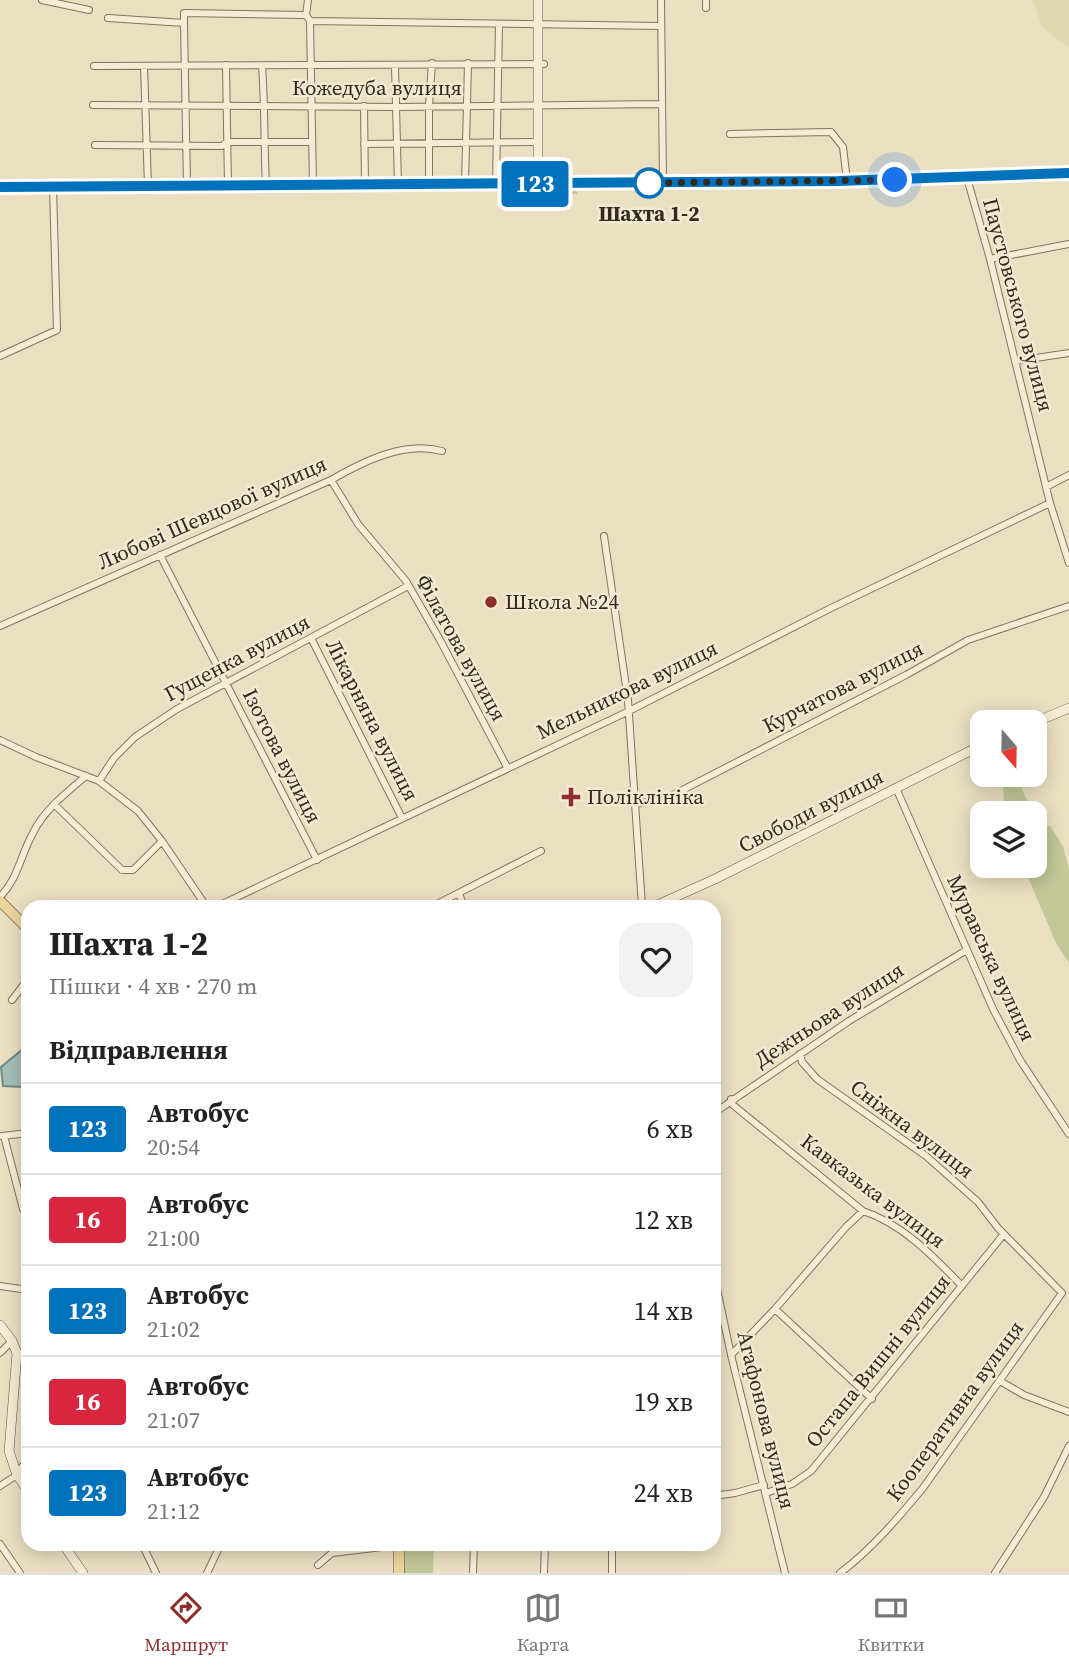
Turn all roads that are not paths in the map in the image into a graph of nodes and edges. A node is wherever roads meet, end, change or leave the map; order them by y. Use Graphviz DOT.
graph roads {
  1 [pos="42,0"];
  2 [pos="307,0"];
  3 [pos="538,0"];
  4 [pos="661,0"];
  5 [pos="89,10"];
  6 [pos="108,18"];
  7 [pos="308,18"];
  8 [pos="184,23"];
  9 [pos="538,23"];
  10 [pos="499,24"];
  11 [pos="661,26"];
  12 [pos="432,63"];
  13 [pos="468,63"];
  14 [pos="541,64"];
  15 [pos="144,65"];
  16 [pos="186,65"];
  17 [pos="226,65"];
  18 [pos="310,65"];
  19 [pos="395,65"];
  20 [pos="498,65"];
  21 [pos="94,66"];
  22 [pos="262,66"];
  23 [pos="145,104"];
  24 [pos="662,104"];
  25 [pos="93,105"];
  26 [pos="187,105"];
  27 [pos="227,105"];
  28 [pos="498,105"];
  29 [pos="537,105"];
  30 [pos="265,106"];
  31 [pos="313,106"];
  32 [pos="363,106"];
  33 [pos="429,106"];
  34 [pos="466,106"];
  35 [pos="396,107"];
  36 [pos="730,134"];
  37 [pos="227,142"];
  38 [pos="311,142"];
  39 [pos="397,142"];
  40 [pos="496,142"];
  41 [pos="538,142"];
  42 [pos="263,143"];
  43 [pos="465,143"];
  44 [pos="188,144"];
  45 [pos="364,144"];
  46 [pos="428,144"];
  47 [pos="95,145"];
  48 [pos="147,145"];
  49 [pos="1069,173"];
  50 [pos="967,178"];
  51 [pos="847,181"];
  52 [pos="663,183"];
  53 [pos="465,184"];
  54 [pos="496,184"];
  55 [pos="538,184"];
  56 [pos="313,185"];
  57 [pos="365,185"];
  58 [pos="398,185"];
  59 [pos="429,185"];
  60 [pos="148,186"];
  61 [pos="187,186"];
  62 [pos="228,186"];
  63 [pos="266,186"];
  64 [pos="0,187"];
  65 [pos="53,190"];
  66 [pos="1069,244"];
  67 [pos="990,259"];
  68 [pos="1069,353"];
  69 [pos="0,356"];
  70 [pos="1016,361"];
  71 [pos="442,451"];
  72 [pos="1069,475"];
  73 [pos="331,480"];
  74 [pos="1046,487"];
  75 [pos="1050,503"];
  76 [pos="604,536"];
  77 [pos="160,555"];
  78 [pos="1069,563"];
  79 [pos="408,586"];
  80 [pos="1069,606"];
  81 [pos="0,626"];
  82 [pos="311,638"];
  83 [pos="225,684"];
  84 [pos="1069,708"];
  85 [pos="627,712"];
  86 [pos="1047,717"];
  87 [pos="0,740"];
  88 [pos="970,751"];
  89 [pos="507,767"];
  90 [pos="86,776"];
  91 [pos="99,782"];
  92 [pos="896,788"];
  93 [pos="635,804"];
  94 [pos="55,805"];
  95 [pos="402,818"];
  96 [pos="162,841"];
  97 [pos="541,851"];
  98 [pos="317,860"];
  99 [pos="459,894"];
  100 [pos="202,900"];
  101 [pos="231,900"];
  102 [pos="446,900"];
  103 [pos="462,900"];
  104 [pos="641,900"];
  105 [pos="668,900"];
  106 [pos="1,903"];
  107 [pos="21,922"];
  108 [pos="965,951"];
  109 [pos="21,988"];
  110 [pos="12,1000"];
  111 [pos="800,1054"];
  112 [pos="731,1100"];
  113 [pos="721,1108"];
  114 [pos="21,1134"];
  115 [pos="1069,1134"];
  116 [pos="2,1136"];
  117 [pos="21,1202"];
  118 [pos="863,1211"];
  119 [pos="1004,1234"];
  120 [pos="0,1286"];
  121 [pos="961,1286"];
  122 [pos="21,1289"];
  123 [pos="1062,1293"];
  124 [pos="775,1309"];
  125 [pos="721,1310"];
  126 [pos="0,1325"];
  127 [pos="12,1341"];
  128 [pos="0,1353"];
  129 [pos="730,1355"];
  130 [pos="1000,1381"];
  131 [pos="872,1399"];
  132 [pos="1069,1412"];
  133 [pos="0,1442"];
  134 [pos="1069,1446"];
  135 [pos="9,1451"];
  136 [pos="21,1469"];
  137 [pos="17,1475"];
  138 [pos="21,1481"];
  139 [pos="0,1486"];
  140 [pos="765,1489"];
  141 [pos="721,1495"];
  142 [pos="0,1544"];
  143 [pos="68,1551"];
  144 [pos="145,1551"];
  145 [pos="218,1551"];
  146 [pos="347,1551"];
  147 [pos="399,1551"];
  148 [pos="474,1551"];
  149 [pos="545,1551"];
  150 [pos="612,1551"];
  151 [pos="318,1565"];
  152 [pos="20,1573"];
  153 [pos="83,1573"];
  154 [pos="156,1573"];
  155 [pos="207,1573"];
  156 [pos="399,1573"];
  157 [pos="473,1573"];
  158 [pos="544,1573"];
  159 [pos="612,1573"];
  160 [pos="785,1573"];
  161 [pos="840,1573"];
  162 [pos="995,1573"];
  1 -- 5 [label="street"];
  2 -- 7 [label="street"];
  3 -- 9 [label="main road"];
  4 -- 11 [label="street"];
  6 -- 8 [label="street"];
  7 -- 8 [label="street"];
  7 -- 10 [label="street"];
  7 -- 18 [label="street"];
  8 -- 16 [label="street"];
  9 -- 10 [label="street"];
  9 -- 11 [label="street"];
  9 -- 14 [label="main road"];
  10 -- 20 [label="street"];
  11 -- 24 [label="street"];
  12 -- 13 [label="street, Кожедуба вулиця"];
  12 -- 19 [label="street, Кожедуба вулиця"];
  12 -- 33 [label="street"];
  13 -- 20 [label="street, Кожедуба вулиця"];
  13 -- 34 [label="street"];
  14 -- 20 [label="street, Кожедуба вулиця"];
  14 -- 29 [label="main road"];
  15 -- 16 [label="street, Кожедуба вулиця"];
  15 -- 21 [label="street, Кожедуба вулиця"];
  15 -- 23 [label="street"];
  16 -- 17 [label="street, Кожедуба вулиця"];
  16 -- 26 [label="street"];
  17 -- 22 [label="street, Кожедуба вулиця"];
  17 -- 27 [label="street"];
  18 -- 19 [label="street, Кожедуба вулиця"];
  18 -- 22 [label="street, Кожедуба вулиця"];
  18 -- 31 [label="street"];
  19 -- 35 [label="street"];
  20 -- 28 [label="street"];
  22 -- 30 [label="street"];
  23 -- 25 [label="street, Кожедуба вулиця"];
  23 -- 26 [label="street, Кожедуба вулиця"];
  23 -- 48 [label="street"];
  24 -- 29 [label="street, Кожедуба вулиця"];
  24 -- 52 [label="street"];
  26 -- 27 [label="street, Кожедуба вулиця"];
  26 -- 44 [label="street"];
  27 -- 30 [label="street, Кожедуба вулиця"];
  27 -- 37 [label="street"];
  28 -- 29 [label="street, Кожедуба вулиця"];
  28 -- 34 [label="street, Кожедуба вулиця"];
  28 -- 40 [label="street"];
  29 -- 41 [label="main road"];
  30 -- 31 [label="street, Кожедуба вулиця"];
  30 -- 42 [label="street"];
  31 -- 32 [label="street, Кожедуба вулиця"];
  31 -- 38 [label="street"];
  32 -- 35 [label="street, Кожедуба вулиця"];
  32 -- 45 [label="street"];
  33 -- 34 [label="street, Кожедуба вулиця"];
  33 -- 35 [label="street, Кожедуба вулиця"];
  33 -- 46 [label="street"];
  34 -- 43 [label="street"];
  35 -- 39 [label="street"];
  36 -- 51 [label="street"];
  37 -- 42 [label="street"];
  37 -- 44 [label="street"];
  37 -- 62 [label="street"];
  38 -- 42 [label="street"];
  38 -- 56 [label="street"];
  39 -- 45 [label="street"];
  39 -- 46 [label="street"];
  39 -- 58 [label="street"];
  40 -- 41 [label="street"];
  40 -- 43 [label="street"];
  40 -- 54 [label="street"];
  41 -- 55 [label="main road"];
  42 -- 63 [label="street"];
  43 -- 46 [label="street"];
  43 -- 53 [label="street"];
  44 -- 48 [label="street"];
  44 -- 61 [label="street"];
  45 -- 57 [label="street"];
  46 -- 59 [label="street"];
  47 -- 48 [label="street"];
  48 -- 60 [label="street"];
  49 -- 50 [label="main road"];
  50 -- 51 [label="main road"];
  50 -- 67 [label="street, Паустовського вулиця"];
  51 -- 52 [label="main road"];
  52 -- 55 [label="main road"];
  53 -- 54 [label="main road"];
  53 -- 59 [label="main road"];
  54 -- 55 [label="main road"];
  56 -- 57 [label="main road"];
  56 -- 63 [label="main road"];
  57 -- 58 [label="main road"];
  58 -- 59 [label="main road"];
  60 -- 61 [label="main road"];
  60 -- 65 [label="main road"];
  61 -- 62 [label="main road"];
  62 -- 63 [label="main road"];
  64 -- 65 [label="main road"];
  65 -- 69 [label="street"];
  66 -- 67 [label="street"];
  67 -- 70 [label="street, Паустовського вулиця"];
  68 -- 70 [label="street"];
  70 -- 74 [label="street, Паустовського вулиця"];
  71 -- 73 [label="street, Любові Шевцової вулиця"];
  72 -- 74 [label="street"];
  73 -- 77 [label="street, Любові Шевцової вулиця"];
  73 -- 79 [label="street, Філатова вулиця"];
  74 -- 75 [label="street, Паустовського вулиця"];
  75 -- 78 [label="street, Паустовського вулиця"];
  75 -- 85 [label="street, Мельникова вулиця"];
  76 -- 85 [label="street"];
  77 -- 81 [label="street, Любові Шевцової вулиця"];
  77 -- 83 [label="street, Ізотова вулиця"];
  79 -- 82 [label="street, Гущенка вулиця"];
  79 -- 89 [label="street, Філатова вулиця"];
  80 -- 93 [label="street, Курчатова вулиця"];
  82 -- 83 [label="street, Гущенка вулиця"];
  82 -- 95 [label="street, Лікарняна вулиця"];
  83 -- 91 [label="street, Гущенка вулиця"];
  83 -- 98 [label="street, Ізотова вулиця"];
  84 -- 86 [label="main road"];
  85 -- 89 [label="street, Мельникова вулиця"];
  85 -- 93 [label="street"];
  87 -- 90 [label="street"];
  88 -- 92 [label="main road, Свободи вулиця"];
  89 -- 95 [label="street, Мельникова вулиця"];
  90 -- 91 [label="street"];
  90 -- 94 [label="street"];
  91 -- 96 [label="street"];
  92 -- 105 [label="main road, Свободи вулиця"];
  92 -- 108 [label="street, Муравська вулиця"];
  93 -- 104 [label="street"];
  94 -- 96 [label="street"];
  94 -- 106 [label="street"];
  95 -- 98 [label="street, Мельникова вулиця"];
  96 -- 100 [label="street"];
  97 -- 99 [label="street"];
  98 -- 101 [label="street, Мельникова вулиця"];
  99 -- 102 [label="street"];
  99 -- 103 [label="street"];
  106 -- 107 [label="main road"];
  108 -- 111 [label="street, Дежньова вулиця"];
  108 -- 115 [label="street, Муравська вулиця"];
  109 -- 110 [label="street"];
  111 -- 112 [label="street, Дежньова вулиця"];
  111 -- 119 [label="street, Сніжна вулиця"];
  112 -- 113 [label="street, Дежньова вулиця"];
  112 -- 118 [label="street, Кавказька вулиця"];
  114 -- 116 [label="street"];
  116 -- 117 [label="street"];
  118 -- 121 [label="street, Кавказька вулиця"];
  118 -- 124 [label="street"];
  119 -- 121 [label="street, Остапа Вишні вулиця"];
  119 -- 123 [label="street, Сніжна вулиця"];
  120 -- 122 [label="street"];
  121 -- 131 [label="street, Остапа Вишні вулиця"];
  123 -- 130 [label="street, Кооперативна вулиця"];
  124 -- 129 [label="street"];
  124 -- 131 [label="street"];
  125 -- 129 [label="street, Агафонова вулиця"];
  126 -- 127 [label="main road"];
  127 -- 128 [label="street"];
  127 -- 135 [label="main road"];
  129 -- 140 [label="street, Агафонова вулиця"];
  130 -- 132 [label="street"];
  130 -- 161 [label="street, Кооперативна вулиця"];
  131 -- 140 [label="street, Остапа Вишні вулиця"];
  133 -- 135 [label="street"];
  134 -- 162 [label="street"];
  135 -- 137 [label="main road"];
  136 -- 137 [label="street"];
  137 -- 138 [label="main road"];
  137 -- 139 [label="street"];
  140 -- 141 [label="street, Остапа Вишні вулиця"];
  140 -- 160 [label="street, Агафонова вулиця"];
  142 -- 152 [label="street"];
  143 -- 153 [label="main road"];
  144 -- 154 [label="street"];
  145 -- 155 [label="street"];
  146 -- 151 [label="street"];
  147 -- 156 [label="main road"];
  148 -- 157 [label="street"];
  149 -- 158 [label="street"];
  150 -- 159 [label="street"];
}
